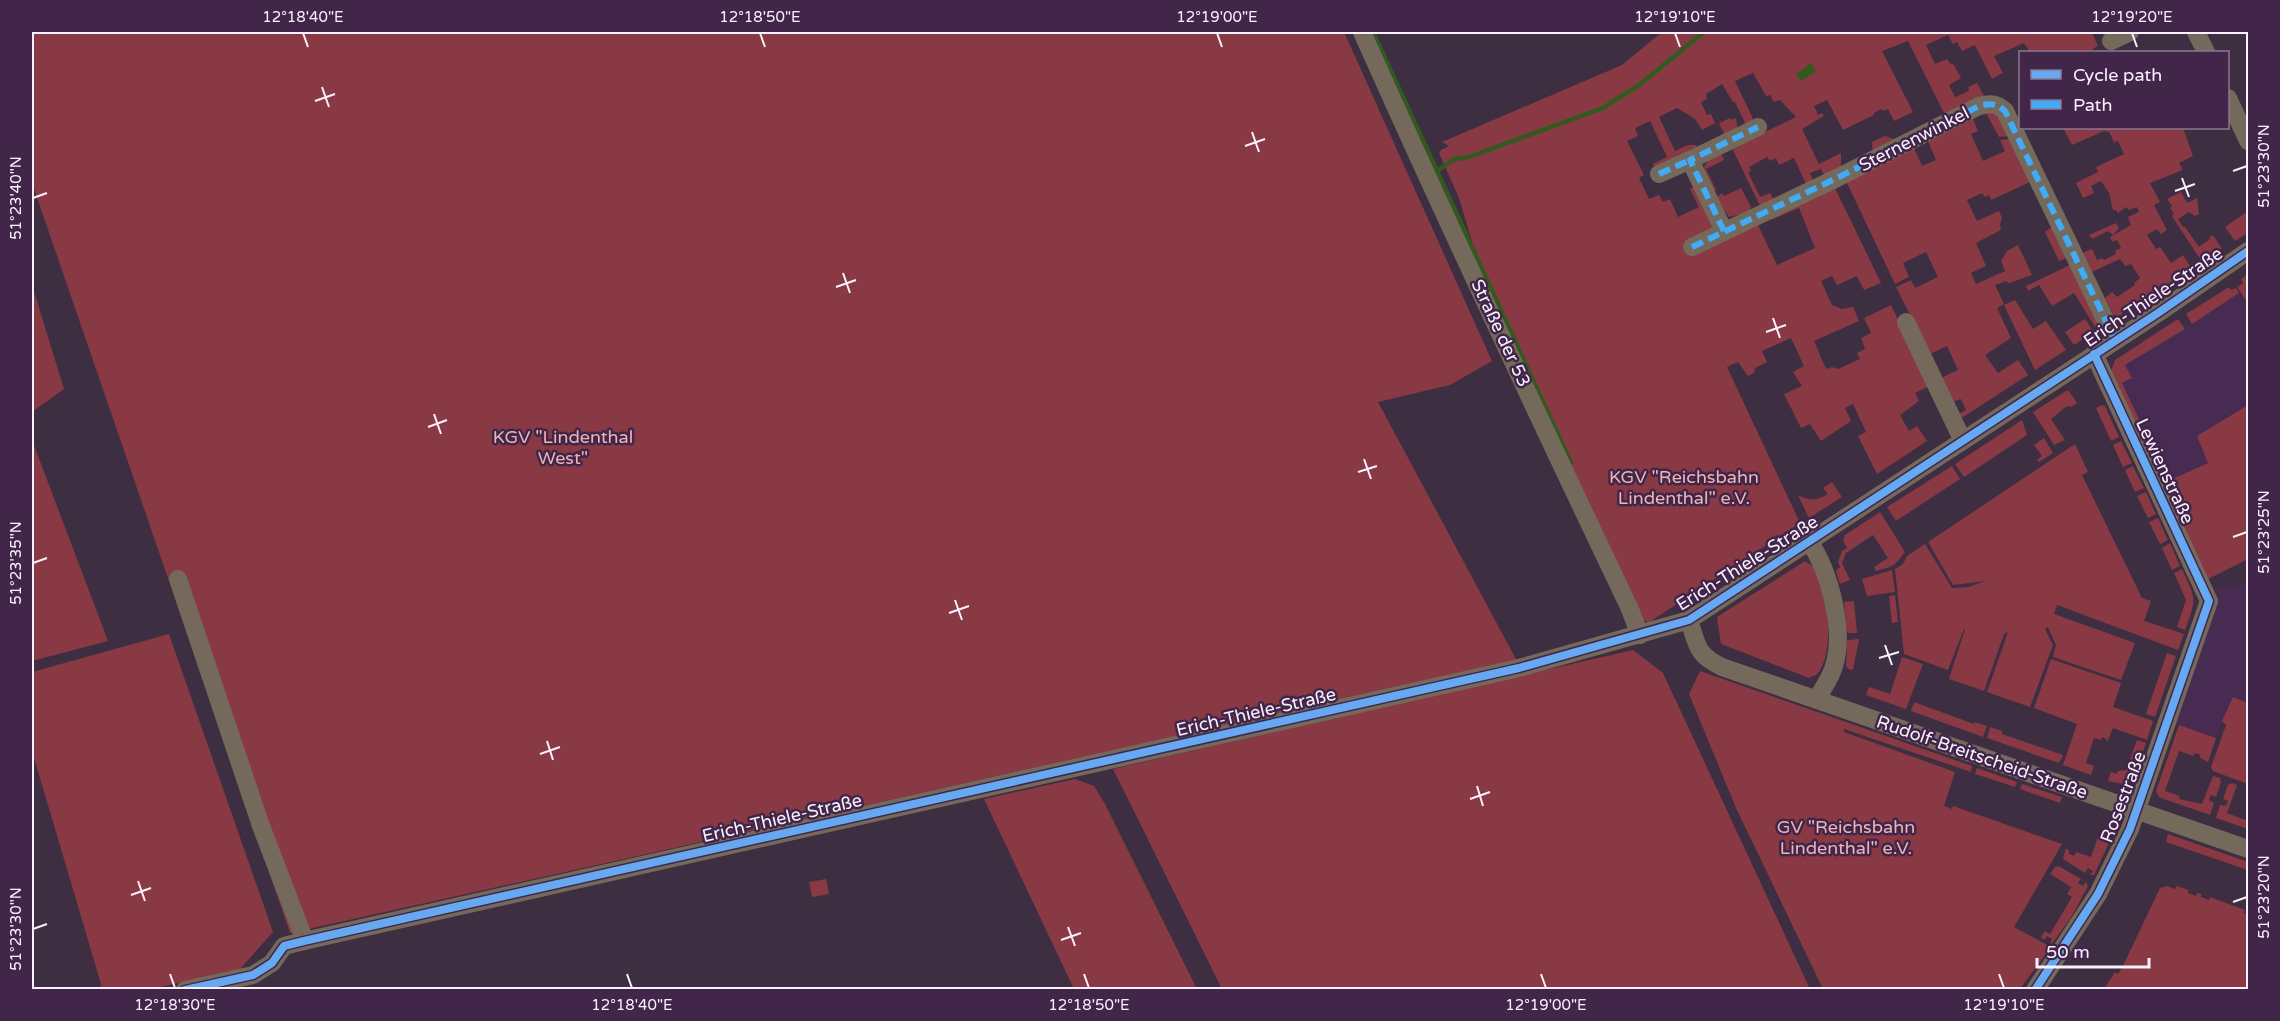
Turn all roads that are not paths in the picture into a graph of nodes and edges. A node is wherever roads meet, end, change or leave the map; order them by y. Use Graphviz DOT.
graph roads {
  1 [pos="1362,32"];
  2 [pos="2130,32"];
  3 [pos="2196,32"];
  4 [pos="2111,41"];
  5 [pos="2206,51"];
  6 [pos="2229,100"];
  7 [pos="1758,127"];
  8 [pos="2248,141"];
  9 [pos="1690,160"];
  10 [pos="1659,174"];
  11 [pos="1724,231"];
  12 [pos="1692,247"];
  13 [pos="2248,251"];
  14 [pos="1906,322"];
  15 [pos="2115,340"];
  16 [pos="2094,354"];
  17 [pos="1963,441"];
  18 [pos="1809,541"];
  19 [pos="178,579"];
  20 [pos="2209,601"];
  21 [pos="1689,620"];
  22 [pos="1640,635"];
  23 [pos="1817,699"];
  24 [pos="2136,811"];
  25 [pos="2248,849"];
  26 [pos="305,941"];
  27 [pos="185,990"];
  28 [pos="2035,990"];
  1 -- 22 [label="street, Straße der 53"];
  2 -- 4 [label="street"];
  3 -- 5 [label="street"];
  6 -- 8 [label="street"];
  7 -- 9 [label="street"];
  9 -- 10 [label="street"];
  9 -- 11 [label="street"];
  11 -- 12 [label="street, Sternenwinkel"];
  11 -- 15 [label="street, Sternenwinkel"];
  13 -- 15 [label="street, Erich-Thiele-Straße"];
  14 -- 17 [label="street"];
  15 -- 16 [label="street, Erich-Thiele-Straße"];
  16 -- 17 [label="street, Erich-Thiele-Straße"];
  16 -- 20 [label="street, Lewienstraße"];
  17 -- 18 [label="street, Erich-Thiele-Straße"];
  18 -- 21 [label="street, Erich-Thiele-Straße"];
  18 -- 23 [label="street"];
  19 -- 26 [label="street"];
  20 -- 24 [label="street, Rosestraße"];
  21 -- 22 [label="street, Erich-Thiele-Straße"];
  21 -- 23 [label="street, Rudolf-Breitscheid-Straße"];
  22 -- 26 [label="street, Erich-Thiele-Straße"];
  23 -- 24 [label="street, Rudolf-Breitscheid-Straße"];
  24 -- 25 [label="street, Rudolf-Breitscheid-Straße"];
  24 -- 28 [label="street, Rosestraße"];
  26 -- 27 [label="street, Erich-Thiele-Straße"];
}
